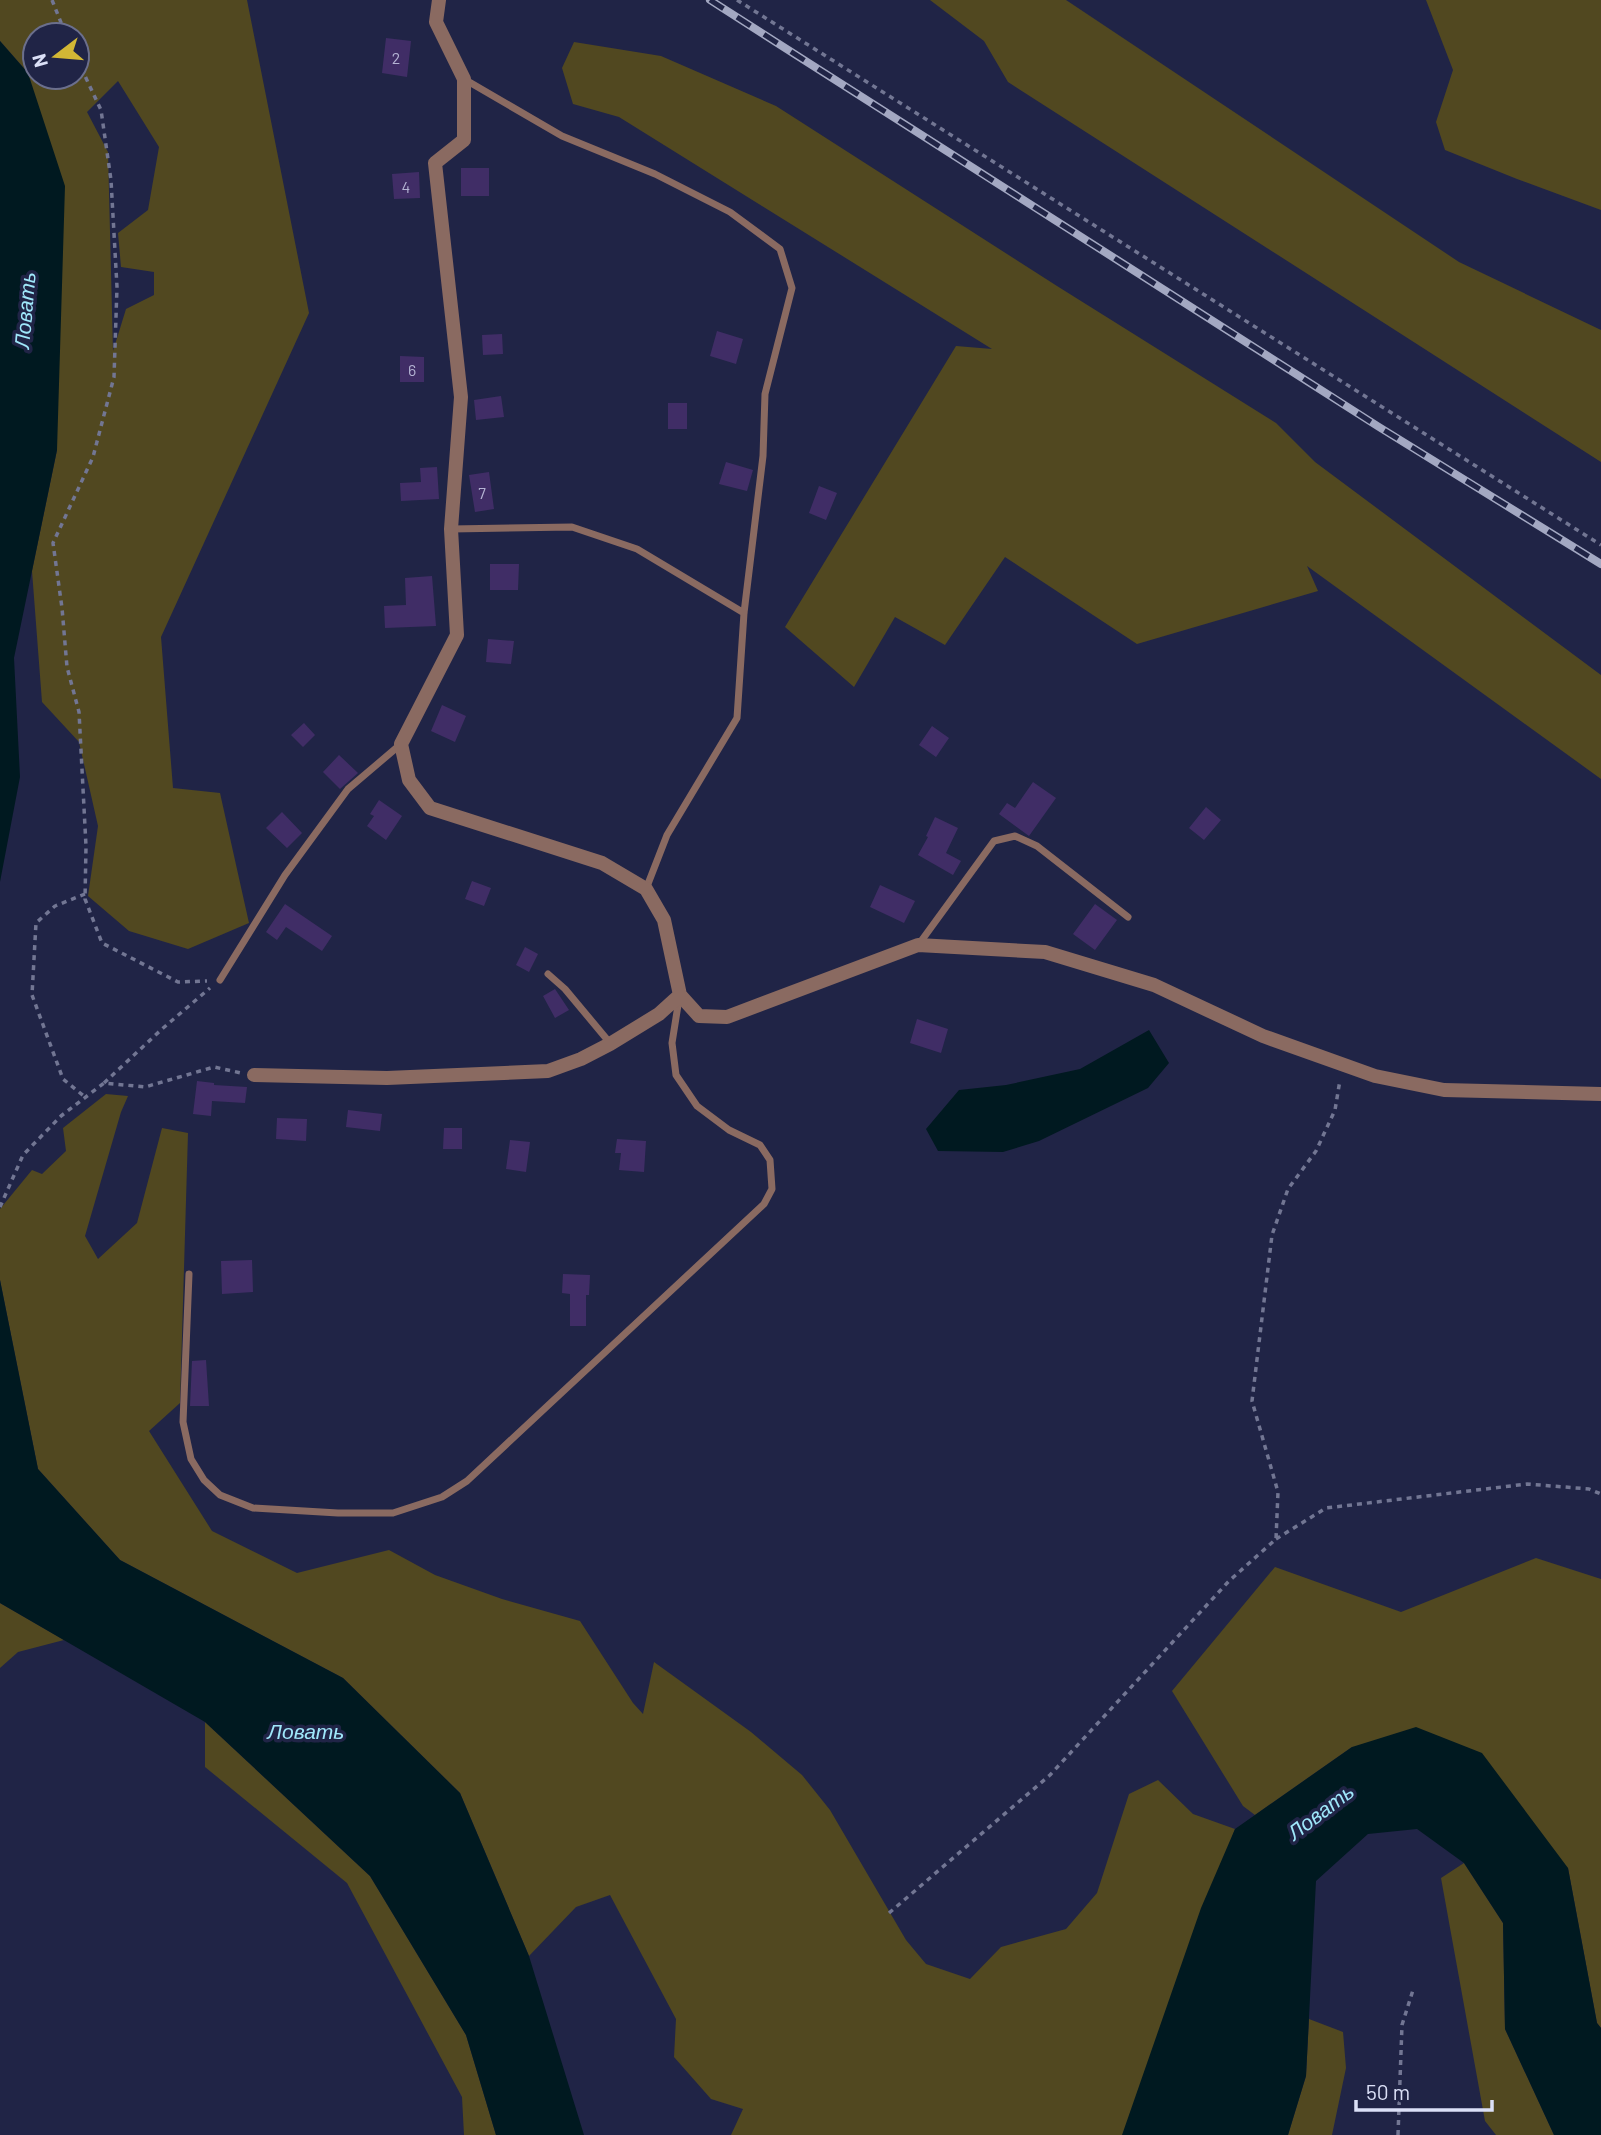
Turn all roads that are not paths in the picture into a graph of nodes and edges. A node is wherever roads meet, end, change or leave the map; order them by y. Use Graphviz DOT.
graph roads {
  1 [pos="439,0"];
  2 [pos="464,79"];
  3 [pos="451,529"];
  4 [pos="744,613"];
  5 [pos="401,744"];
  6 [pos="646,888"];
  7 [pos="1128,917"];
  8 [pos="918,945"];
  9 [pos="548,974"];
  10 [pos="220,980"];
  11 [pos="680,995"];
  12 [pos="610,1044"];
  13 [pos="254,1075"];
  14 [pos="1601,1094"];
  15 [pos="188,1274"];
  1 -- 2 [label="street"];
  2 -- 3 [label="street"];
  2 -- 4 [label="lane"];
  3 -- 4 [label="lane"];
  3 -- 5 [label="street"];
  4 -- 6 [label="lane"];
  5 -- 6 [label="street"];
  5 -- 10 [label="lane"];
  6 -- 11 [label="street"];
  7 -- 8 [label="lane"];
  8 -- 11 [label="street"];
  8 -- 14 [label="street"];
  9 -- 12 [label="lane"];
  11 -- 12 [label="street"];
  11 -- 15 [label="lane"];
  12 -- 13 [label="street"];
}
